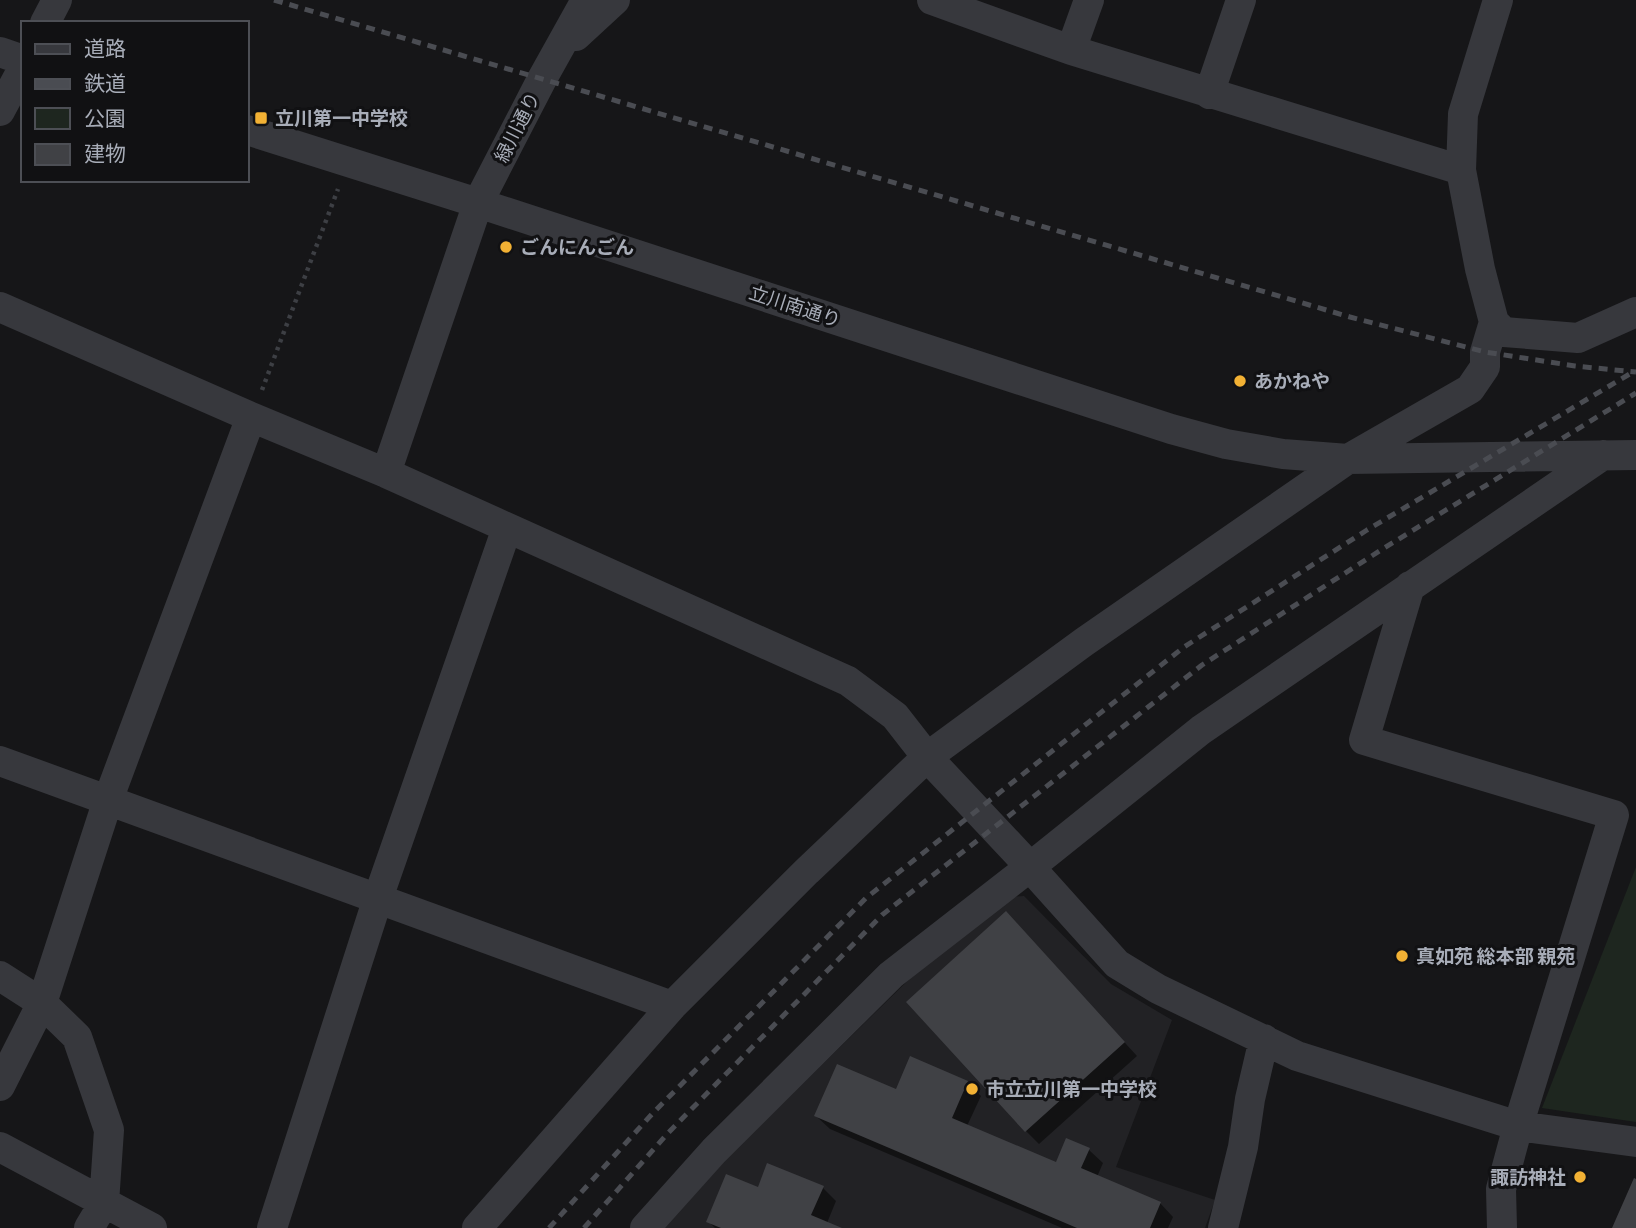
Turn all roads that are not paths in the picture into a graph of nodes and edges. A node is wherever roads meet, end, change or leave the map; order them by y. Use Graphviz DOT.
graph roads {
  1 [pos="57,0"];
  2 [pos="586,0"];
  3 [pos="615,0"];
  4 [pos="932,0"];
  5 [pos="1089,0"];
  6 [pos="1241,0"];
  7 [pos="1498,0"];
  8 [pos="46,21"];
  9 [pos="1071,50"];
  10 [pos="0,52"];
  11 [pos="558,53"];
  12 [pos="21,59"];
  13 [pos="21,72"];
  14 [pos="1209,94"];
  15 [pos="0,111"];
  16 [pos="248,130"];
  17 [pos="1461,170"];
  18 [pos="478,203"];
  19 [pos="0,307"];
  20 [pos="1636,312"];
  21 [pos="1494,322"];
  22 [pos="251,417"];
  23 [pos="1603,455"];
  24 [pos="1636,455"];
  25 [pos="1348,459"];
  26 [pos="386,473"];
  27 [pos="507,528"];
  28 [pos="1410,586"];
  29 [pos="927,757"];
  30 [pos="0,761"];
  31 [pos="108,800"];
  32 [pos="1025,862"];
  33 [pos="377,898"];
  34 [pos="0,976"];
  35 [pos="42,1003"];
  36 [pos="671,1006"];
  37 [pos="1264,1039"];
  38 [pos="0,1086"];
  39 [pos="1518,1126"];
  40 [pos="1636,1142"];
  41 [pos="0,1147"];
  42 [pos="97,1215"];
  43 [pos="152,1228"];
  44 [pos="272,1228"];
  45 [pos="477,1228"];
  46 [pos="645,1228"];
  47 [pos="1223,1228"];
  48 [pos="1502,1228"];
  1 -- 8 [label="street"];
  2 -- 11 [label="street, 緑川通り"];
  3 -- 11 [label="street, 緑川通り"];
  4 -- 9 [label="street"];
  5 -- 9 [label="street"];
  6 -- 14 [label="street"];
  7 -- 17 [label="street"];
  9 -- 14 [label="street"];
  10 -- 12 [label="street"];
  11 -- 18 [label="street, 緑川通り"];
  13 -- 15 [label="street"];
  14 -- 17 [label="street"];
  16 -- 18 [label="street, 立川南通り"];
  17 -- 21 [label="street"];
  18 -- 25 [label="street, 立川南通り"];
  18 -- 26 [label="street, 緑川通り"];
  19 -- 22 [label="street"];
  20 -- 21 [label="street"];
  21 -- 25 [label="street"];
  22 -- 26 [label="street"];
  22 -- 31 [label="street"];
  23 -- 24 [label="street"];
  23 -- 25 [label="street, 立川南通り"];
  23 -- 28 [label="street"];
  25 -- 29 [label="street"];
  26 -- 27 [label="street"];
  27 -- 29 [label="street"];
  27 -- 33 [label="street"];
  28 -- 32 [label="street"];
  28 -- 39 [label="street"];
  29 -- 32 [label="street"];
  29 -- 36 [label="street"];
  30 -- 31 [label="street"];
  31 -- 33 [label="street"];
  31 -- 35 [label="street"];
  32 -- 37 [label="street"];
  32 -- 46 [label="street"];
  33 -- 36 [label="street"];
  33 -- 44 [label="street"];
  34 -- 35 [label="street"];
  35 -- 38 [label="street"];
  35 -- 42 [label="street"];
  36 -- 45 [label="street"];
  37 -- 39 [label="street"];
  37 -- 47 [label="street"];
  39 -- 40 [label="street"];
  39 -- 48 [label="street"];
  41 -- 42 [label="street"];
  42 -- 43 [label="street"];
}
